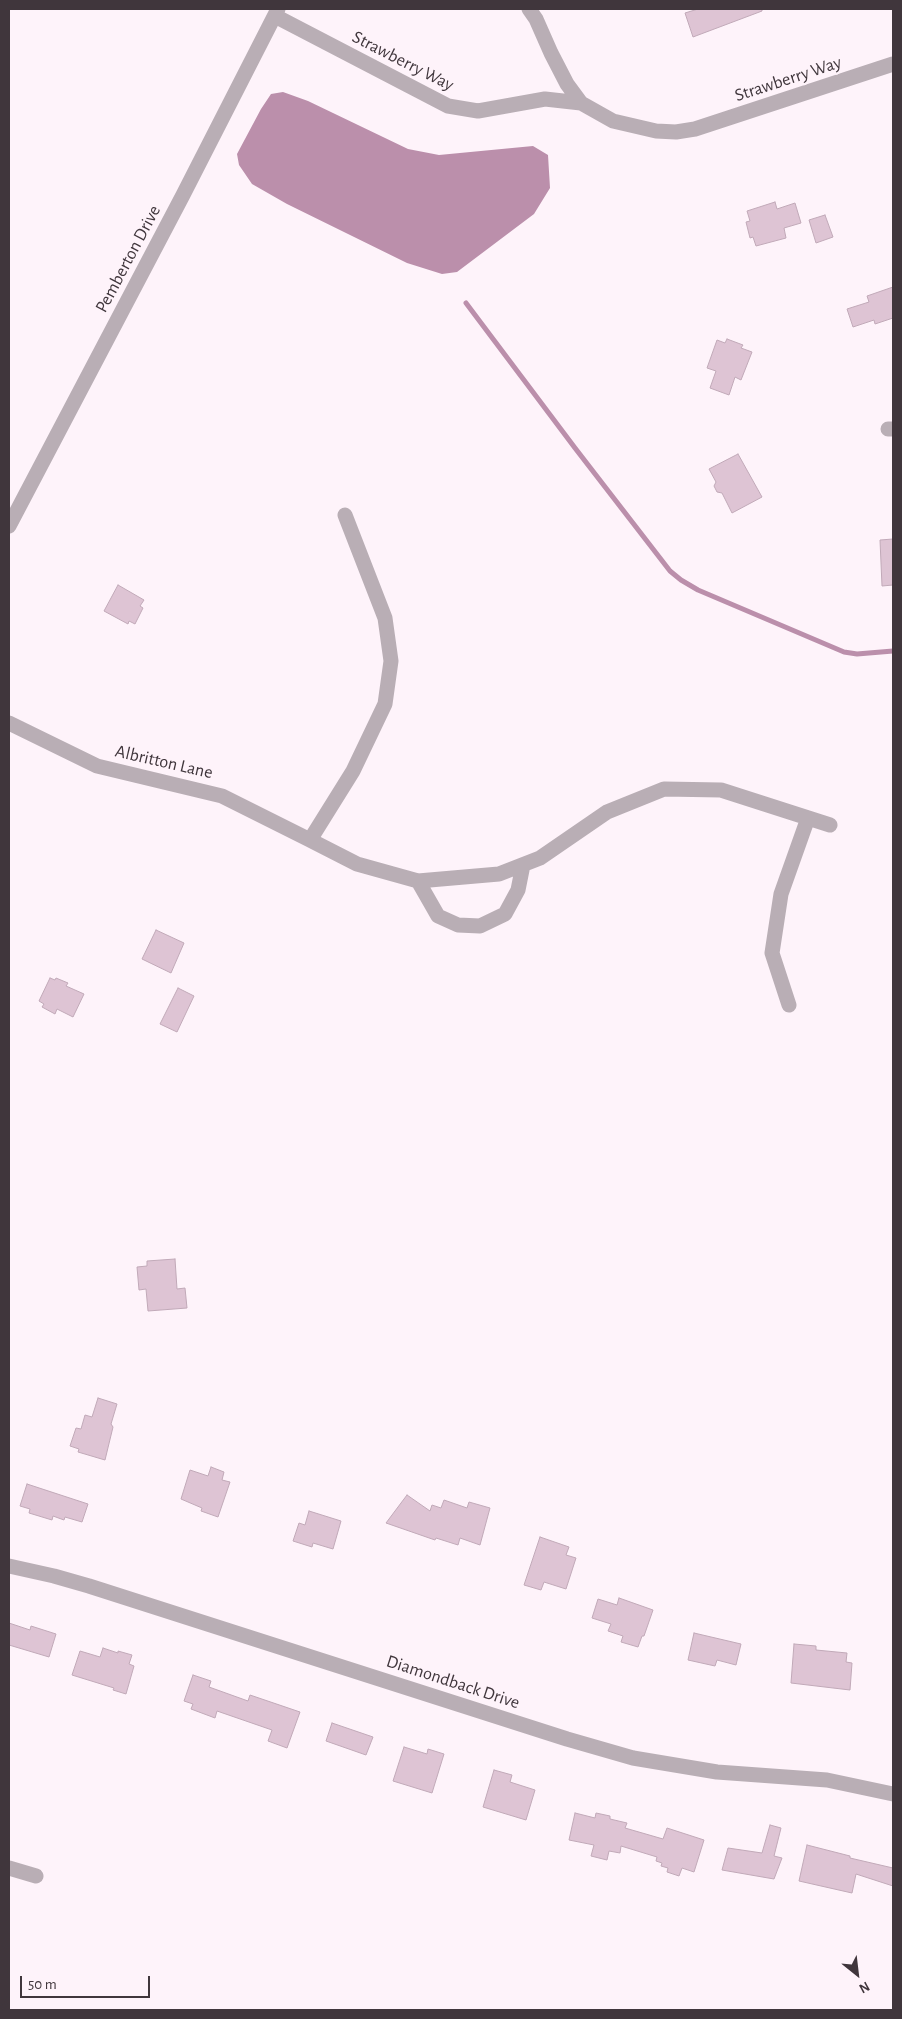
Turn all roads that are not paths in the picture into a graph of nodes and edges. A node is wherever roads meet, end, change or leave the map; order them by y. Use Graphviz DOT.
graph roads {
  1 [pos="529,9"];
  2 [pos="276,12"];
  3 [pos="893,64"];
  4 [pos="580,103"];
  5 [pos="345,515"];
  6 [pos="9,526"];
  7 [pos="9,723"];
  8 [pos="808,818"];
  9 [pos="830,824"];
  10 [pos="310,840"];
  11 [pos="523,865"];
  12 [pos="418,881"];
  13 [pos="789,1005"];
  14 [pos="9,1566"];
  15 [pos="893,1794"];
  16 [pos="9,1868"];
  17 [pos="36,1876"];
  1 -- 4 [label="street, Strawberry Way"];
  2 -- 4 [label="street, Strawberry Way"];
  2 -- 6 [label="street, Pemberton Drive"];
  3 -- 4 [label="street, Strawberry Way"];
  5 -- 10 [label="street"];
  7 -- 10 [label="street, Albritton Lane"];
  8 -- 9 [label="street"];
  8 -- 11 [label="street"];
  8 -- 13 [label="street"];
  10 -- 12 [label="street, Albritton Lane"];
  11 -- 12 [label="street"];
  11 -- 12 [label="street"];
  14 -- 15 [label="street, Diamondback Drive"];
  16 -- 17 [label="street"];
}
